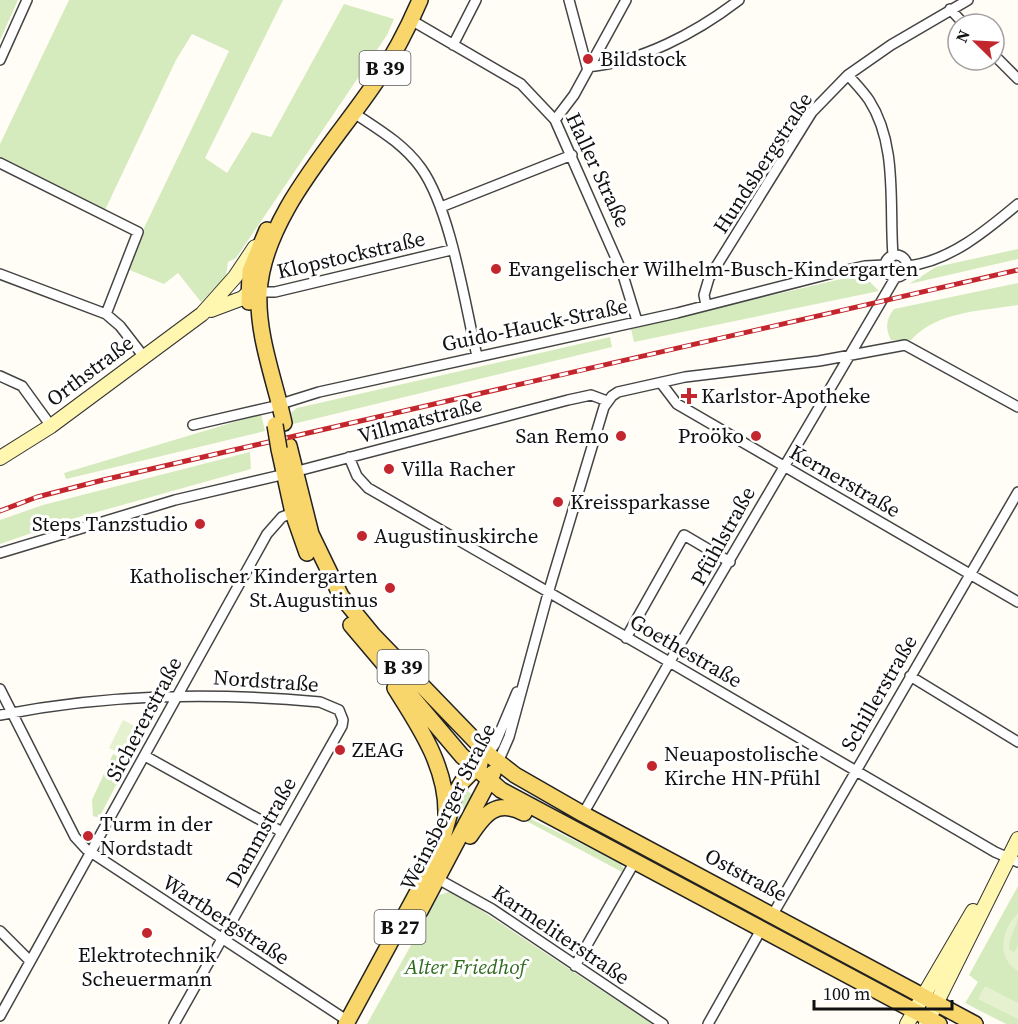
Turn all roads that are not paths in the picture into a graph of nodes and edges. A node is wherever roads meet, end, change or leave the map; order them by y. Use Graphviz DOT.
graph roads {
  1 [pos="27,0"];
  2 [pos="420,0"];
  3 [pos="477,0"];
  4 [pos="569,0"];
  5 [pos="626,0"];
  6 [pos="739,0"];
  7 [pos="968,0"];
  8 [pos="950,9"];
  9 [pos="953,12"];
  10 [pos="411,20"];
  11 [pos="453,45"];
  12 [pos="0,60"];
  13 [pos="587,67"];
  14 [pos="1006,67"];
  15 [pos="848,75"];
  16 [pos="1018,79"];
  17 [pos="354,113"];
  18 [pos="555,120"];
  19 [pos="572,155"];
  20 [pos="0,163"];
  21 [pos="313,171"];
  22 [pos="1018,204"];
  23 [pos="441,207"];
  24 [pos="268,228"];
  25 [pos="451,250"];
  26 [pos="893,255"];
  27 [pos="885,265"];
  28 [pos="907,266"];
  29 [pos="0,274"];
  30 [pos="895,278"];
  31 [pos="223,292"];
  32 [pos="254,292"];
  33 [pos="706,305"];
  34 [pos="106,314"];
  35 [pos="202,314"];
  36 [pos="637,321"];
  37 [pos="477,356"];
  38 [pos="851,356"];
  39 [pos="144,357"];
  40 [pos="0,376"];
  41 [pos="661,383"];
  42 [pos="607,401"];
  43 [pos="276,406"];
  44 [pos="1018,407"];
  45 [pos="193,425"];
  46 [pos="51,426"];
  47 [pos="349,457"];
  48 [pos="0,458"];
  49 [pos="783,466"];
  50 [pos="289,473"];
  51 [pos="1018,492"];
  52 [pos="293,513"];
  53 [pos="0,553"];
  54 [pos="730,562"];
  55 [pos="970,573"];
  56 [pos="549,590"];
  57 [pos="1018,602"];
  58 [pos="626,638"];
  59 [pos="366,644"];
  60 [pos="669,663"];
  61 [pos="910,676"];
  62 [pos="0,689"];
  63 [pos="178,694"];
  64 [pos="12,713"];
  65 [pos="0,715"];
  66 [pos="343,720"];
  67 [pos="1018,742"];
  68 [pos="145,756"];
  69 [pos="493,758"];
  70 [pos="476,770"];
  71 [pos="855,770"];
  72 [pos="488,781"];
  73 [pos="584,814"];
  74 [pos="556,822"];
  75 [pos="445,829"];
  76 [pos="282,832"];
  77 [pos="1018,839"];
  78 [pos="91,853"];
  79 [pos="634,863"];
  80 [pos="1009,863"];
  81 [pos="440,876"];
  82 [pos="773,914"];
  83 [pos="762,928"];
  84 [pos="0,931"];
  85 [pos="222,938"];
  86 [pos="30,961"];
  87 [pos="575,966"];
  88 [pos="923,995"];
  89 [pos="937,1003"];
  90 [pos="914,1010"];
  91 [pos="0,1016"];
  92 [pos="931,1022"];
  93 [pos="351,1023"];
  94 [pos="174,1024"];
  95 [pos="663,1024"];
  96 [pos="708,1024"];
  97 [pos="907,1024"];
  98 [pos="975,1024"];
  1 -- 12 [label="street"];
  2 -- 10 [label="main road, B 39"];
  3 -- 11 [label="street"];
  4 -- 13 [label="street"];
  5 -- 13 [label="street"];
  6 -- 13 [label="street"];
  7 -- 8 [label="street, Hundsbergstraße"];
  8 -- 9 [label="street"];
  8 -- 15 [label="street, Hundsbergstraße"];
  10 -- 11 [label="street, Haller Straße"];
  10 -- 17 [label="main road, B 39"];
  11 -- 18 [label="street, Haller Straße"];
  13 -- 18 [label="street"];
  14 -- 16 [label="street"];
  15 -- 26 [label="street"];
  15 -- 33 [label="street, Hundsbergstraße"];
  17 -- 21 [label="main road, B 39"];
  17 -- 23 [label="street"];
  18 -- 19 [label="street, Haller Straße"];
  19 -- 23 [label="street"];
  19 -- 36 [label="street, Haller Straße"];
  20 -- 34 [label="street"];
  21 -- 24 [label="main road, B 39"];
  21 -- 32 [label="main road, B 39"];
  22 -- 28 [label="street"];
  23 -- 25 [label="street"];
  24 -- 31 [label="street, Orthstraße"];
  24 -- 32 [label="main road, B 39"];
  25 -- 32 [label="street, Klopstockstraße"];
  25 -- 37 [label="street"];
  26 -- 27 [label="street"];
  26 -- 28 [label="street"];
  27 -- 30 [label="street"];
  27 -- 33 [label="street, Guido-Hauck-Straße"];
  28 -- 30 [label="street"];
  29 -- 34 [label="street"];
  30 -- 38 [label="street, Pfühlstraße"];
  31 -- 32 [label="street"];
  31 -- 35 [label="street, Orthstraße"];
  32 -- 35 [label="street, Orthstraße"];
  32 -- 43 [label="main road, B 39"];
  33 -- 36 [label="street, Guido-Hauck-Straße"];
  34 -- 39 [label="street"];
  35 -- 39 [label="street, Orthstraße"];
  36 -- 37 [label="street, Guido-Hauck-Straße"];
  37 -- 43 [label="street, Guido-Hauck-Straße"];
  38 -- 41 [label="street"];
  38 -- 44 [label="street"];
  38 -- 49 [label="street, Pfühlstraße"];
  39 -- 46 [label="street, Orthstraße"];
  40 -- 46 [label="street"];
  41 -- 42 [label="street"];
  41 -- 49 [label="street, Kernerstraße"];
  42 -- 47 [label="street, Villmatstraße"];
  42 -- 56 [label="street, Weinsberger Straße"];
  43 -- 45 [label="street, Guido-Hauck-Straße"];
  43 -- 50 [label="main road, B 39"];
  46 -- 48 [label="street, Orthstraße"];
  47 -- 50 [label="street, Villmatstraße"];
  47 -- 56 [label="street, Goethestraße"];
  49 -- 54 [label="street, Pfühlstraße"];
  49 -- 55 [label="street, Kernerstraße"];
  50 -- 52 [label="main road, B 39"];
  50 -- 53 [label="street, Villmatstraße"];
  50 -- 69 [label="main road, B 39"];
  51 -- 55 [label="street, Schillerstraße"];
  52 -- 59 [label="main road, B 39"];
  52 -- 63 [label="street, Sichererstraße"];
  54 -- 58 [label="street"];
  54 -- 60 [label="street, Pfühlstraße"];
  55 -- 57 [label="street, Kernerstraße"];
  55 -- 61 [label="street, Schillerstraße"];
  56 -- 58 [label="street, Goethestraße"];
  56 -- 69 [label="street, Weinsberger Straße"];
  58 -- 60 [label="street, Goethestraße"];
  59 -- 70 [label="main road, Oststraße"];
  59 -- 75 [label="main road, B 39"];
  60 -- 71 [label="street, Goethestraße"];
  60 -- 73 [label="street, Pfühlstraße"];
  61 -- 67 [label="street"];
  61 -- 71 [label="street, Schillerstraße"];
  62 -- 64 [label="street, Wartbergstraße"];
  63 -- 64 [label="street, Nordstraße"];
  63 -- 66 [label="street, Nordstraße"];
  63 -- 68 [label="street, Sichererstraße"];
  64 -- 65 [label="street, Nordstraße"];
  64 -- 78 [label="street, Wartbergstraße"];
  66 -- 76 [label="street, Dammstraße"];
  68 -- 76 [label="street"];
  68 -- 78 [label="street, Sichererstraße"];
  69 -- 70 [label="main road, Weinsberger Straße / B 27"];
  69 -- 72 [label="main road, Weinsberger Straße"];
  69 -- 73 [label="main road, Oststraße"];
  70 -- 72 [label="main road, Oststraße"];
  70 -- 75 [label="main road, Weinsberger Straße / B 27"];
  71 -- 80 [label="street, Goethestraße"];
  71 -- 82 [label="street, Schillerstraße"];
  72 -- 74 [label="main road, Oststraße"];
  72 -- 81 [label="main road, Weinsberger Straße"];
  73 -- 82 [label="main road, Oststraße"];
  74 -- 79 [label="main road, Oststraße / B 27"];
  74 -- 81 [label="main road, B 27"];
  75 -- 93 [label="main road, Weinsberger Straße / B 27"];
  76 -- 85 [label="street, Dammstraße"];
  77 -- 80 [label="street"];
  78 -- 85 [label="street, Wartbergstraße"];
  78 -- 86 [label="street, Sichererstraße"];
  79 -- 83 [label="main road, Oststraße / B 27"];
  79 -- 87 [label="street"];
  80 -- 88 [label="street"];
  80 -- 89 [label="street"];
  81 -- 87 [label="street, Karmeliterstraße"];
  81 -- 93 [label="main road, Weinsberger Straße / B 27"];
  82 -- 88 [label="main road, Oststraße"];
  83 -- 90 [label="main road, Oststraße / B 27"];
  83 -- 96 [label="street"];
  84 -- 86 [label="street"];
  85 -- 93 [label="street, Wartbergstraße"];
  85 -- 94 [label="street, Dammstraße"];
  86 -- 91 [label="street, Sichererstraße"];
  87 -- 95 [label="street, Karmeliterstraße"];
  88 -- 89 [label="main road, Oststraße"];
  88 -- 90 [label="street"];
  89 -- 92 [label="street"];
  89 -- 98 [label="main road, Oststraße"];
  90 -- 92 [label="main road, Oststraße / B 27"];
  90 -- 97 [label="street"];
}
